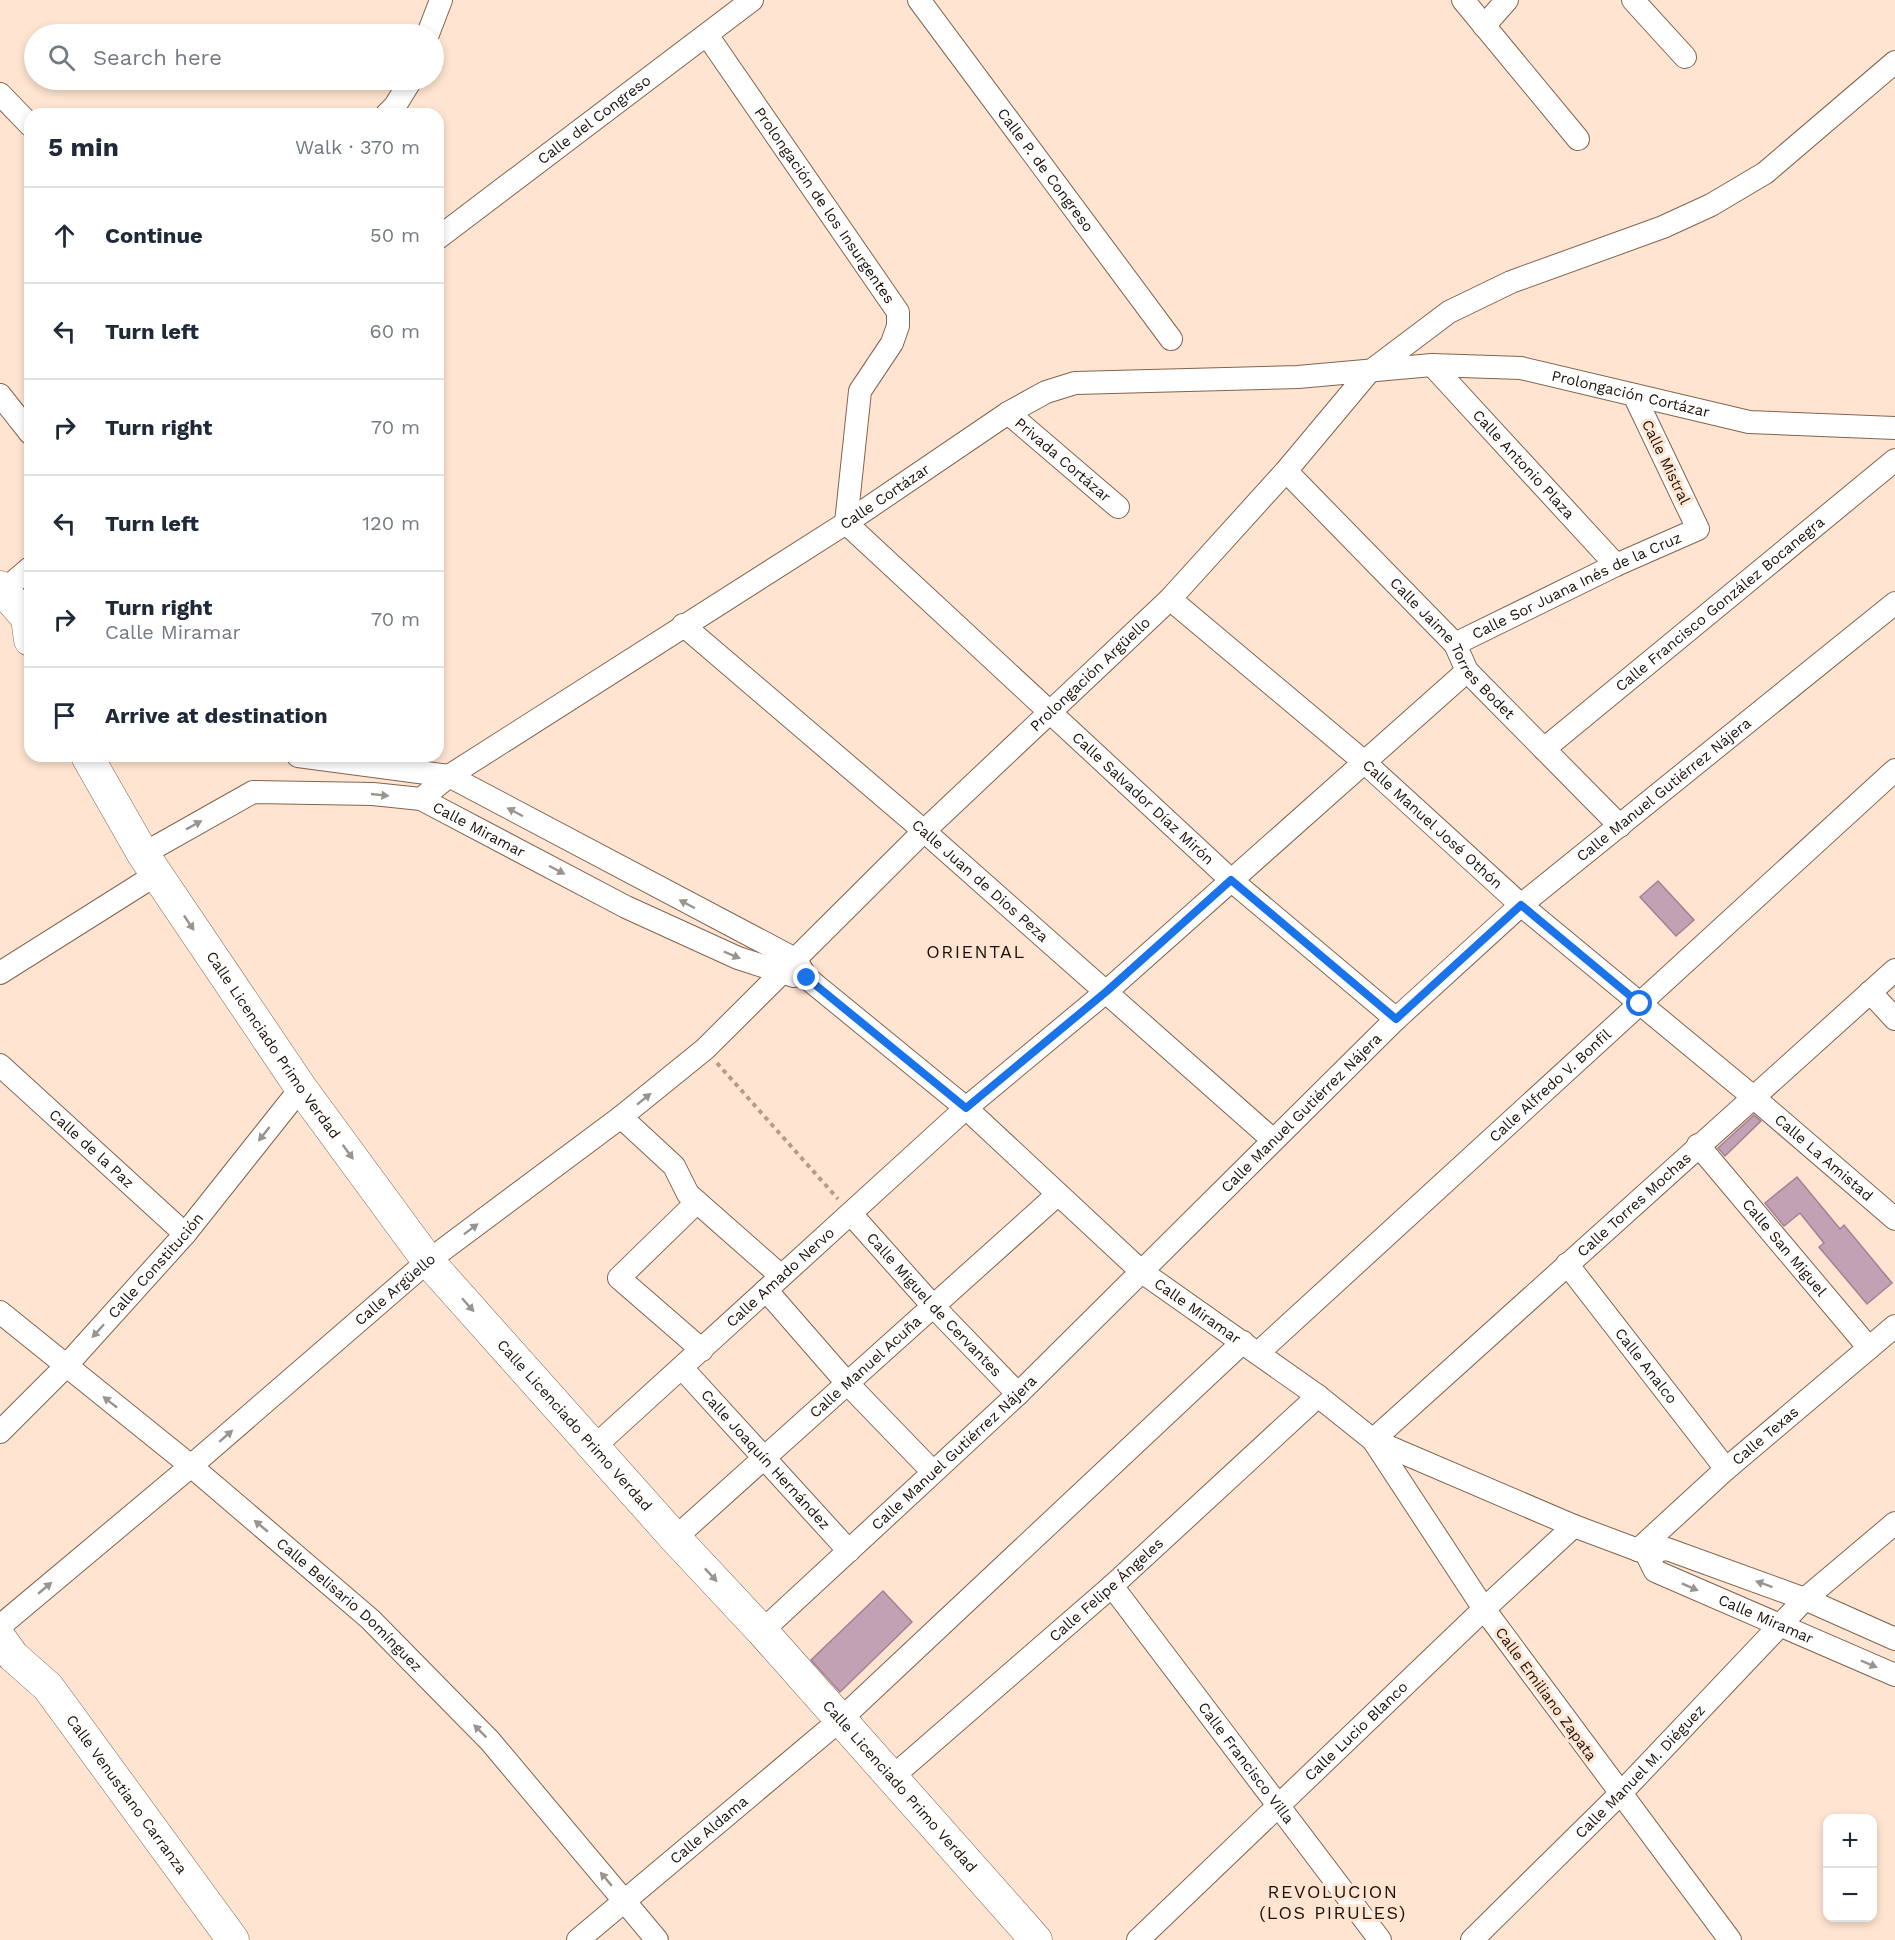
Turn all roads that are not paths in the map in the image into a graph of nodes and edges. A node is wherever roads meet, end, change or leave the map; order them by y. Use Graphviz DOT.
graph roads {
  1 [pos="441,0"];
  2 [pos="752,0"];
  3 [pos="919,0"];
  4 [pos="1463,0"];
  5 [pos="1507,0"];
  6 [pos="1633,0"];
  7 [pos="432,24"];
  8 [pos="1484,26"];
  9 [pos="707,35"];
  10 [pos="1685,57"];
  11 [pos="1895,62"];
  12 [pos="405,90"];
  13 [pos="0,93"];
  14 [pos="393,108"];
  15 [pos="24,119"];
  16 [pos="1578,139"];
  17 [pos="444,233"];
  18 [pos="1171,339"];
  19 [pos="1432,365"];
  20 [pos="1368,373"];
  21 [pos="0,395"];
  22 [pos="1634,395"];
  23 [pos="1008,413"];
  24 [pos="24,425"];
  25 [pos="1895,429"];
  26 [pos="1895,460"];
  27 [pos="1286,471"];
  28 [pos="1118,507"];
  29 [pos="846,523"];
  30 [pos="1698,529"];
  31 [pos="1616,565"];
  32 [pos="24,572"];
  33 [pos="2,588"];
  34 [pos="1170,599"];
  35 [pos="1895,603"];
  36 [pos="24,614"];
  37 [pos="682,625"];
  38 [pos="1455,644"];
  39 [pos="1467,670"];
  40 [pos="1051,714"];
  41 [pos="1544,749"];
  42 [pos="1363,761"];
  43 [pos="90,762"];
  44 [pos="343,762"];
  45 [pos="1895,770"];
  46 [pos="449,776"];
  47 [pos="421,799"];
  48 [pos="1620,826"];
  49 [pos="924,831"];
  50 [pos="150,864"];
  51 [pos="1231,880"];
  52 [pos="1521,905"];
  53 [pos="5,963"];
  54 [pos="794,970"];
  55 [pos="1895,970"];
  56 [pos="1107,991"];
  57 [pos="1870,992"];
  58 [pos="1640,1004"];
  59 [pos="1895,1018"];
  60 [pos="1396,1019"];
  61 [pos="0,1065"];
  62 [pos="301,1088"];
  63 [pos="1752,1096"];
  64 [pos="966,1108"];
  65 [pos="621,1117"];
  66 [pos="1272,1140"];
  67 [pos="1698,1145"];
  68 [pos="1057,1195"];
  69 [pos="697,1202"];
  70 [pos="851,1214"];
  71 [pos="1895,1219"];
  72 [pos="185,1234"];
  73 [pos="428,1260"];
  74 [pos="1567,1264"];
  75 [pos="1142,1272"];
  76 [pos="773,1283"];
  77 [pos="933,1306"];
  78 [pos="0,1312"];
  79 [pos="1895,1326"];
  80 [pos="1251,1347"];
  81 [pos="1869,1348"];
  82 [pos="702,1350"];
  83 [pos="65,1367"];
  84 [pos="682,1368"];
  85 [pos="847,1383"];
  86 [pos="1018,1394"];
  87 [pos="1318,1396"];
  88 [pos="0,1432"];
  89 [pos="1373,1440"];
  90 [pos="594,1447"];
  91 [pos="764,1459"];
  92 [pos="191,1466"];
  93 [pos="1726,1469"];
  94 [pos="933,1472"];
  95 [pos="1895,1523"];
  96 [pos="1574,1526"];
  97 [pos="675,1538"];
  98 [pos="849,1551"];
  99 [pos="1642,1552"];
  100 [pos="1112,1586"];
  101 [pos="1805,1599"];
  102 [pos="1484,1609"];
  103 [pos="0,1626"];
  104 [pos="1781,1628"];
  105 [pos="762,1631"];
  106 [pos="1895,1639"];
  107 [pos="4,1654"];
  108 [pos="1895,1675"];
  109 [pos="840,1720"];
  110 [pos="891,1778"];
  111 [pos="1620,1794"];
  112 [pos="1280,1806"];
  113 [pos="624,1901"];
  114 [pos="232,1940"];
  115 [pos="579,1940"];
  116 [pos="657,1940"];
  117 [pos="1036,1940"];
  118 [pos="1138,1940"];
  119 [pos="1380,1940"];
  120 [pos="1472,1940"];
  121 [pos="1730,1940"];
  1 -- 7 [label="street"];
  2 -- 9 [label="street, Calle del Congreso"];
  3 -- 18 [label="street, Calle P. de Congreso"];
  4 -- 8 [label="street"];
  5 -- 8 [label="street"];
  6 -- 10 [label="street"];
  8 -- 16 [label="street"];
  9 -- 17 [label="street, Calle del Congreso"];
  9 -- 29 [label="street, Prolongación de los Insurgentes"];
  11 -- 20 [label="street, Prolongación Argüello"];
  12 -- 14 [label="street"];
  13 -- 15 [label="street"];
  19 -- 20 [label="street, Prolongación Cortázar"];
  19 -- 22 [label="street, Prolongación Cortázar"];
  19 -- 31 [label="street, Calle Antonio Plaza"];
  20 -- 23 [label="street, Calle Cortázar"];
  20 -- 27 [label="street, Prolongación Argüello"];
  21 -- 24 [label="street"];
  22 -- 25 [label="street, Prolongación Cortázar"];
  22 -- 30 [label="street, Calle Mistral"];
  23 -- 28 [label="street, Privada Cortázar"];
  23 -- 29 [label="street, Calle Cortázar"];
  26 -- 41 [label="street, Calle Francisco González Bocanegra"];
  27 -- 34 [label="street, Prolongación Argüello"];
  27 -- 38 [label="street, Calle Jaime Torres Bodet"];
  29 -- 37 [label="street, Calle Cortázar"];
  29 -- 40 [label="street, Calle Salvador Díaz Mirón"];
  30 -- 31 [label="street, Calle Sor Juana Inés de la Cruz"];
  31 -- 38 [label="street, Calle Sor Juana Inés de la Cruz"];
  32 -- 33 [label="street"];
  33 -- 36 [label="street"];
  34 -- 40 [label="street, Prolongación Argüello"];
  34 -- 42 [label="street, Calle Manuel José Othón"];
  35 -- 48 [label="street, Calle Manuel Gutiérrez Nájera"];
  37 -- 46 [label="street, Calle Cortázar"];
  37 -- 49 [label="street, Calle Juan de Dios Peza"];
  38 -- 39 [label="street, Calle Jaime Torres Bodet"];
  39 -- 41 [label="street, Calle Jaime Torres Bodet"];
  39 -- 42 [label="street"];
  40 -- 49 [label="street, Prolongación Argüello"];
  40 -- 51 [label="street, Calle Salvador Díaz Mirón"];
  41 -- 48 [label="street, Calle Jaime Torres Bodet"];
  42 -- 51 [label="street"];
  42 -- 52 [label="street, Calle Manuel José Othón"];
  43 -- 50 [label="street, Calle Licenciado Primo Verdad"];
  44 -- 46 [label="street"];
  45 -- 58 [label="street, Calle Alfredo V. Bonfil"];
  46 -- 47 [label="street, Calle Cortázar"];
  54 -- 46 [label="street, Calle Miramar, one-way"];
  50 -- 47 [label="street, Calle Miramar, one-way"];
  47 -- 54 [label="street, Calle Miramar, one-way"];
  48 -- 52 [label="street, Calle Manuel Gutiérrez Nájera"];
  49 -- 54 [label="street, Prolongación Argüello"];
  49 -- 56 [label="street, Calle Juan de Dios Peza"];
  50 -- 53 [label="street, Calle Miramar"];
  50 -- 62 [label="street, Calle Licenciado Primo Verdad, one-way"];
  51 -- 56 [label="street"];
  51 -- 60 [label="street, Calle Salvador Díaz Mirón"];
  52 -- 58 [label="street, Calle Manuel José Othón"];
  52 -- 60 [label="street, Calle Manuel Gutiérrez Nájera"];
  54 -- 64 [label="street, Calle Miramar"];
  65 -- 54 [label="street, Calle Argüello, one-way"];
  55 -- 57 [label="street, Calle Torres Mochas"];
  56 -- 64 [label="street"];
  56 -- 66 [label="street, Calle Juan de Dios Peza"];
  57 -- 59 [label="street"];
  57 -- 63 [label="street, Calle Torres Mochas"];
  58 -- 63 [label="street, Calle Manuel José Othón"];
  58 -- 80 [label="street, Calle Alfredo V. Bonfil"];
  60 -- 66 [label="street, Calle Manuel Gutiérrez Nájera"];
  61 -- 72 [label="street, Calle de la Paz"];
  62 -- 72 [label="street, Calle Constitución, one-way"];
  62 -- 73 [label="street, Calle Licenciado Primo Verdad, one-way"];
  63 -- 67 [label="street, Calle Torres Mochas"];
  63 -- 71 [label="street, Calle La Amistad"];
  64 -- 68 [label="street, Calle Miramar"];
  64 -- 70 [label="street, Calle Amado Nervo"];
  65 -- 69 [label="street"];
  73 -- 65 [label="street, Calle Argüello, one-way"];
  66 -- 75 [label="street, Calle Manuel Gutiérrez Nájera"];
  67 -- 74 [label="street, Calle Torres Mochas"];
  67 -- 81 [label="street, Calle San Miguel"];
  68 -- 75 [label="street, Calle Miramar"];
  68 -- 77 [label="street, Calle Manuel Acuña"];
  69 -- 76 [label="street"];
  69 -- 82 [label="street"];
  70 -- 76 [label="street, Calle Amado Nervo"];
  70 -- 77 [label="street, Calle Miguel de Cervantes"];
  72 -- 83 [label="street, Calle Constitución, one-way"];
  73 -- 90 [label="street, Calle Licenciado Primo Verdad, one-way"];
  92 -- 73 [label="street, Calle Argüello, one-way"];
  74 -- 89 [label="street, Calle Torres Mochas"];
  74 -- 93 [label="street, Calle Analco"];
  75 -- 80 [label="street, Calle Miramar"];
  75 -- 86 [label="street, Calle Manuel Gutiérrez Nájera"];
  76 -- 82 [label="street, Calle Amado Nervo"];
  76 -- 85 [label="street"];
  77 -- 85 [label="street, Calle Manuel Acuña"];
  77 -- 86 [label="street, Calle Miguel de Cervantes"];
  78 -- 83 [label="street, Calle Belisario Domínguez"];
  79 -- 81 [label="street, Calle Texas"];
  80 -- 87 [label="street, Calle Miramar"];
  80 -- 109 [label="street"];
  81 -- 93 [label="street, Calle Texas"];
  82 -- 84 [label="street, Calle Amado Nervo"];
  83 -- 88 [label="street, Calle Constitución"];
  92 -- 83 [label="street, Calle Belisario Domínguez, one-way"];
  84 -- 90 [label="street, Calle Amado Nervo"];
  84 -- 91 [label="street, Calle Joaquín Hernández"];
  85 -- 91 [label="street, Calle Manuel Acuña"];
  85 -- 94 [label="street"];
  86 -- 94 [label="street, Calle Manuel Gutiérrez Nájera"];
  87 -- 89 [label="street, Calle Miramar"];
  87 -- 100 [label="street, Calle Felipe Ángeles"];
  89 -- 96 [label="street, Calle Miramar"];
  89 -- 102 [label="street, Calle Emiliano Zapata"];
  90 -- 97 [label="street, Calle Licenciado Primo Verdad"];
  91 -- 97 [label="street, Calle Manuel Acuña"];
  91 -- 98 [label="street, Calle Joaquín Hernández"];
  103 -- 92 [label="street, Calle Argüello, one-way"];
  113 -- 92 [label="street, Calle Belisario Domínguez, one-way"];
  93 -- 99 [label="street, Calle Texas"];
  94 -- 98 [label="street, Calle Manuel Gutiérrez Nájera"];
  95 -- 101 [label="street, Calle Manuel M. Diéguez"];
  96 -- 99 [label="street, Calle Miramar"];
  96 -- 102 [label="street, Calle Lucio Blanco"];
  97 -- 105 [label="street, Calle Licenciado Primo Verdad, one-way"];
  98 -- 105 [label="street, Calle Manuel Gutiérrez Nájera"];
  101 -- 99 [label="street, Calle Miramar, one-way"];
  99 -- 104 [label="street, Calle Miramar, one-way"];
  100 -- 110 [label="street, Calle Felipe Ángeles"];
  100 -- 112 [label="street, Calle Francisco Villa"];
  101 -- 104 [label="street, Calle Manuel M. Diéguez"];
  101 -- 106 [label="street, Calle Miramar"];
  102 -- 111 [label="street, Calle Emiliano Zapata"];
  102 -- 112 [label="street, Calle Lucio Blanco"];
  104 -- 108 [label="street, Calle Miramar, one-way"];
  104 -- 111 [label="street, Calle Manuel M. Diéguez"];
  105 -- 109 [label="street, Calle Licenciado Primo Verdad"];
  107 -- 114 [label="street, Calle Venustiano Carranza"];
  109 -- 110 [label="street, Calle Licenciado Primo Verdad"];
  109 -- 113 [label="street, Calle Aldama"];
  110 -- 117 [label="street, Calle Licenciado Primo Verdad"];
  111 -- 120 [label="street, Calle Manuel M. Diéguez"];
  111 -- 121 [label="street, Calle Emiliano Zapata"];
  112 -- 118 [label="street, Calle Lucio Blanco"];
  112 -- 119 [label="street, Calle Francisco Villa"];
  113 -- 115 [label="street, Calle Aldama"];
  113 -- 116 [label="street, Calle Belisario Domínguez"];
}
